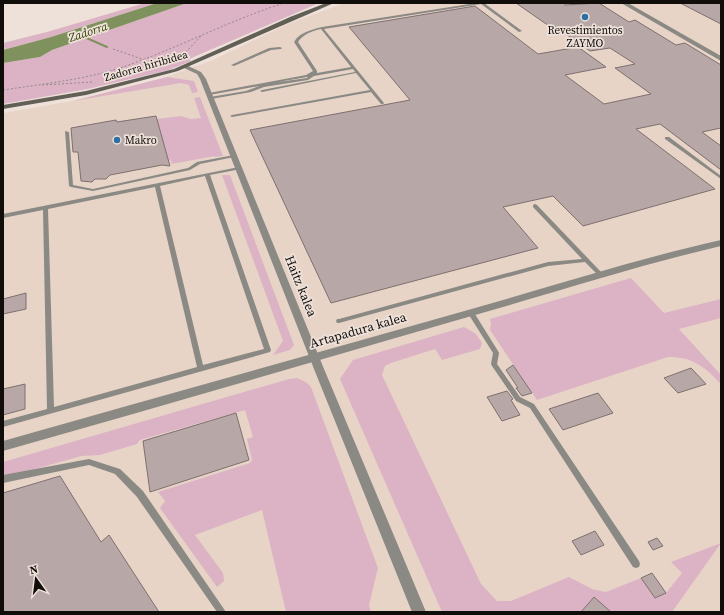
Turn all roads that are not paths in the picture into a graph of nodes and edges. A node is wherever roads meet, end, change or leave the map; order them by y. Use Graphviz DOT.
graph roads {
  1 [pos="331,3"];
  2 [pos="624,3"];
  3 [pos="322,28"];
  4 [pos="520,31"];
  5 [pos="280,48"];
  6 [pos="721,59"];
  7 [pos="233,65"];
  8 [pos="186,67"];
  9 [pos="354,68"];
  10 [pos="358,72"];
  11 [pos="312,74"];
  12 [pos="332,77"];
  13 [pos="248,91"];
  14 [pos="373,91"];
  15 [pos="210,96"];
  16 [pos="382,103"];
  17 [pos="3,107"];
  18 [pos="232,116"];
  19 [pos="67,132"];
  20 [pos="668,138"];
  21 [pos="234,156"];
  22 [pos="239,168"];
  23 [pos="207,175"];
  24 [pos="721,178"];
  25 [pos="157,185"];
  26 [pos="535,206"];
  27 [pos="45,207"];
  28 [pos="3,216"];
  29 [pos="721,243"];
  30 [pos="587,260"];
  31 [pos="600,274"];
  32 [pos="471,313"];
  33 [pos="339,321"];
  34 [pos="314,357"];
  35 [pos="201,369"];
  36 [pos="51,411"];
  37 [pos="3,424"];
  38 [pos="3,446"];
  39 [pos="3,479"];
  40 [pos="636,564"];
  41 [pos="222,612"];
  42 [pos="419,612"];
  1 -- 8 [label="main road, Zadorra hiribidea"];
  2 -- 6 [label="street"];
  3 -- 4 [label="lane"];
  3 -- 9 [label="lane"];
  3 -- 11 [label="lane"];
  5 -- 7 [label="lane"];
  8 -- 15 [label="street, Haitz kalea"];
  8 -- 17 [label="main road, Zadorra hiribidea"];
  9 -- 10 [label="lane"];
  9 -- 11 [label="lane"];
  10 -- 12 [label="lane"];
  10 -- 14 [label="lane"];
  11 -- 12 [label="lane"];
  11 -- 13 [label="lane"];
  11 -- 15 [label="lane"];
  12 -- 13 [label="lane"];
  13 -- 15 [label="lane"];
  14 -- 16 [label="lane"];
  14 -- 18 [label="lane"];
  15 -- 21 [label="street, Haitz kalea"];
  19 -- 21 [label="lane"];
  20 -- 24 [label="lane"];
  21 -- 22 [label="street, Haitz kalea"];
  22 -- 23 [label="lane"];
  22 -- 34 [label="street, Haitz kalea"];
  23 -- 25 [label="lane"];
  23 -- 35 [label="lane"];
  25 -- 27 [label="lane"];
  25 -- 35 [label="lane"];
  26 -- 30 [label="lane"];
  27 -- 28 [label="lane"];
  27 -- 36 [label="lane"];
  29 -- 31 [label="street, Artapadura kalea"];
  30 -- 31 [label="lane"];
  30 -- 33 [label="lane"];
  31 -- 32 [label="street, Artapadura kalea"];
  32 -- 34 [label="street, Artapadura kalea"];
  32 -- 40 [label="lane"];
  34 -- 38 [label="street, Artapadura kalea"];
  34 -- 42 [label="street, Haitz kalea"];
  35 -- 36 [label="lane"];
  36 -- 37 [label="lane"];
  39 -- 41 [label="lane"];
}
